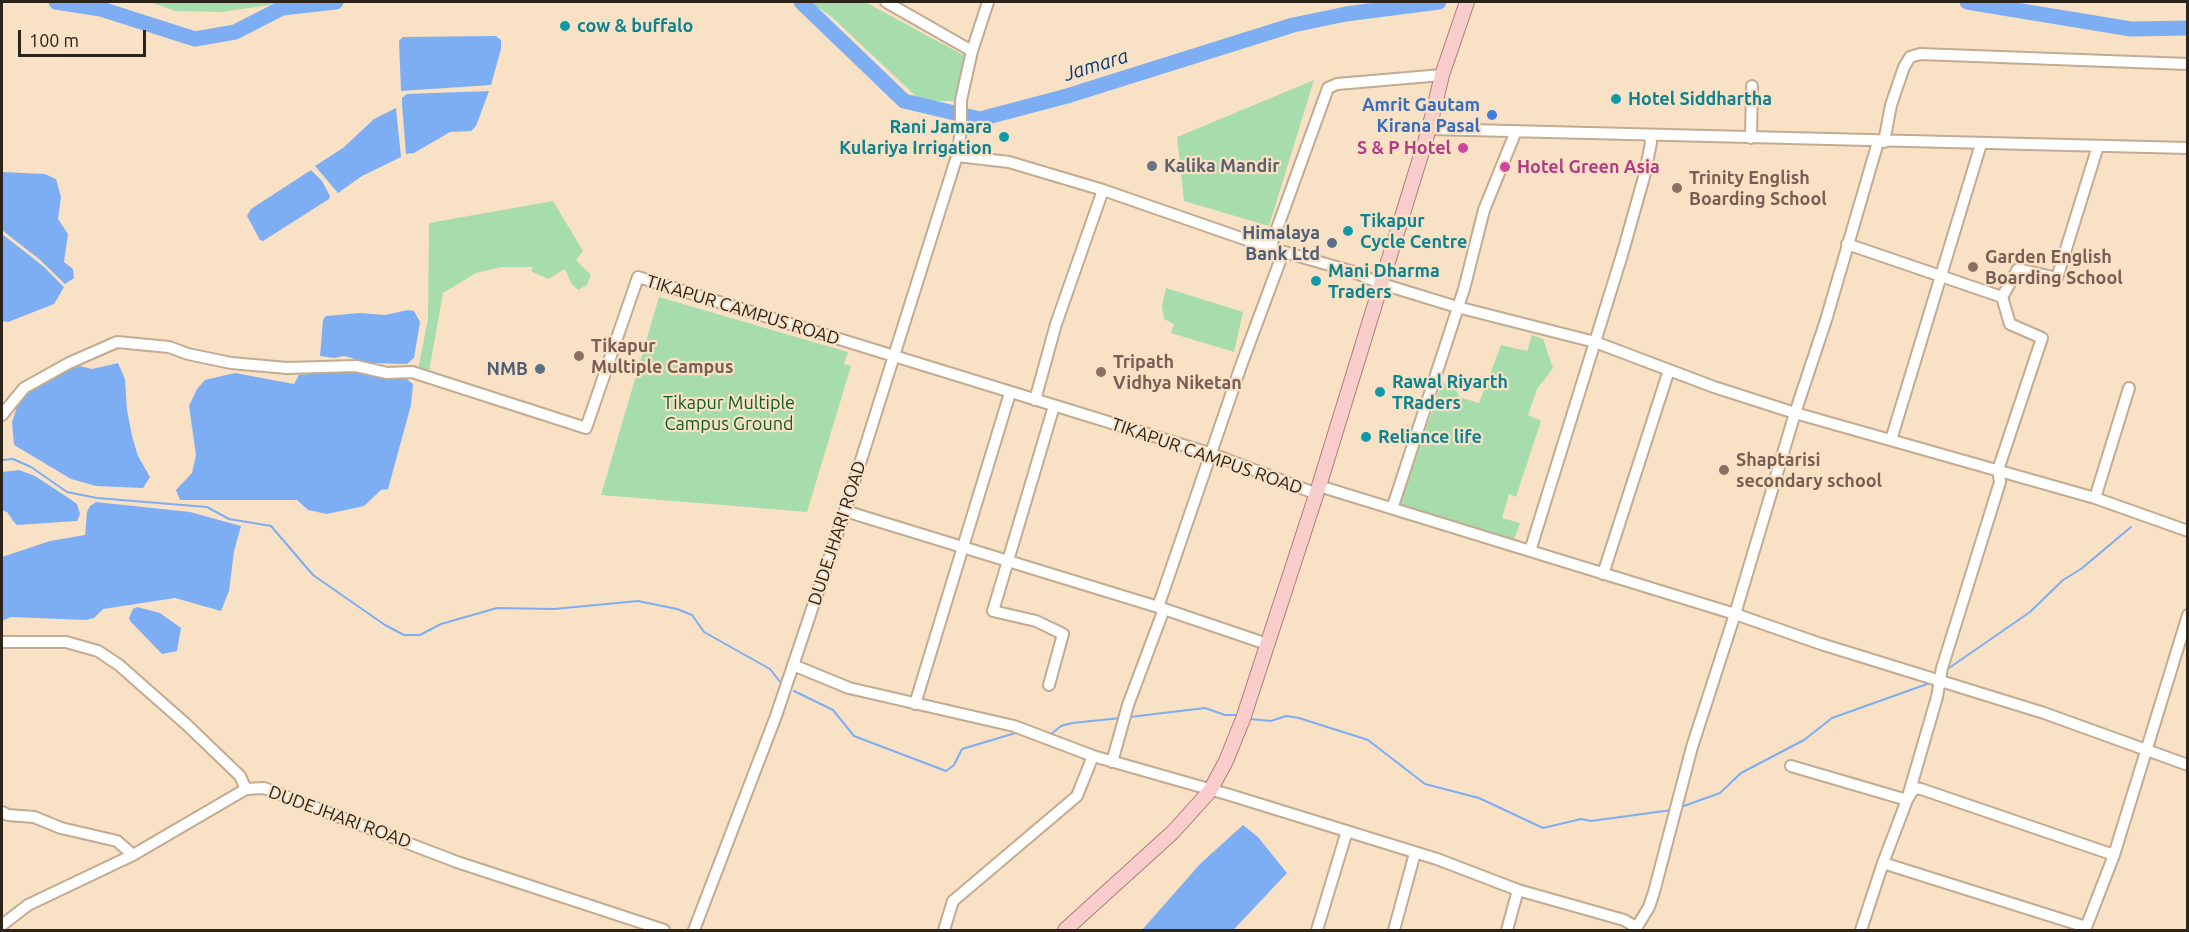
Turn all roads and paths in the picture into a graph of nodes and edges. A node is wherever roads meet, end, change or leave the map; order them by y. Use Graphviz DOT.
graph roads {
  1 [pos="886,2"];
  2 [pos="988,2"];
  3 [pos="1467,2"];
  4 [pos="972,51"];
  5 [pos="2187,64"];
  6 [pos="1442,75"];
  7 [pos="1752,86"];
  8 [pos="1429,129"];
  9 [pos="1516,131"];
  10 [pos="1650,136"];
  11 [pos="1750,138"];
  12 [pos="1881,142"];
  13 [pos="1981,144"];
  14 [pos="2098,146"];
  15 [pos="2187,148"];
  16 [pos="957,156"];
  17 [pos="1104,190"];
  18 [pos="1847,244"];
  19 [pos="1270,248"];
  20 [pos="1283,253"];
  21 [pos="1942,275"];
  22 [pos="1380,283"];
  23 [pos="2002,297"];
  24 [pos="1457,307"];
  25 [pos="1595,342"];
  26 [pos="893,357"];
  27 [pos="1669,370"];
  28 [pos="2129,388"];
  29 [pos="1010,393"];
  30 [pos="1035,400"];
  31 [pos="1054,406"];
  32 [pos="1795,413"];
  33 [pos="2,415"];
  34 [pos="1891,440"];
  35 [pos="1212,454"];
  36 [pos="1998,470"];
  37 [pos="1318,490"];
  38 [pos="2096,498"];
  39 [pos="1394,503"];
  40 [pos="845,511"];
  41 [pos="2187,531"];
  42 [pos="965,549"];
  43 [pos="1530,551"];
  44 [pos="1009,561"];
  45 [pos="1603,574"];
  46 [pos="1161,608"];
  47 [pos="1736,614"];
  48 [pos="2187,615"];
  49 [pos="2,642"];
  50 [pos="1267,644"];
  51 [pos="793,665"];
  52 [pos="1940,680"];
  53 [pos="1049,685"];
  54 [pos="915,704"];
  55 [pos="2145,750"];
  56 [pos="1093,756"];
  57 [pos="1112,762"];
  58 [pos="2187,765"];
  59 [pos="1791,766"];
  60 [pos="246,789"];
  61 [pos="1210,790"];
  62 [pos="1907,800"];
  63 [pos="2,812"];
  64 [pos="1347,831"];
  65 [pos="1415,853"];
  66 [pos="133,855"];
  67 [pos="2114,855"];
  68 [pos="1883,862"];
  69 [pos="1518,890"];
  70 [pos="2,925"];
  71 [pos="1636,929"];
  72 [pos="2086,929"];
  73 [pos="664,930"];
  74 [pos="694,930"];
  75 [pos="944,930"];
  76 [pos="1065,930"];
  77 [pos="1317,930"];
  78 [pos="1394,930"];
  79 [pos="1507,930"];
  80 [pos="1861,930"];
  1 -- 4 [label="street"];
  2 -- 4 [label="street, DUDEJHARI ROAD"];
  3 -- 6 [label="main road"];
  4 -- 16 [label="street, DUDEJHARI ROAD"];
  5 -- 12 [label="street"];
  6 -- 8 [label="main road"];
  6 -- 19 [label="street"];
  7 -- 11 [label="street"];
  8 -- 9 [label="street"];
  8 -- 22 [label="main road"];
  9 -- 10 [label="street"];
  9 -- 24 [label="street"];
  10 -- 11 [label="street"];
  10 -- 25 [label="street"];
  11 -- 12 [label="street"];
  12 -- 13 [label="street"];
  12 -- 18 [label="street"];
  13 -- 14 [label="street"];
  13 -- 21 [label="street"];
  14 -- 15 [label="street"];
  14 -- 23 [label="street"];
  16 -- 17 [label="street"];
  16 -- 26 [label="street, DUDEJHARI ROAD"];
  17 -- 19 [label="street"];
  17 -- 30 [label="street"];
  18 -- 21 [label="street"];
  18 -- 32 [label="street"];
  19 -- 20 [label="street"];
  20 -- 22 [label="street"];
  20 -- 35 [label="street"];
  21 -- 23 [label="street"];
  21 -- 34 [label="street"];
  22 -- 24 [label="street"];
  22 -- 37 [label="main road"];
  23 -- 36 [label="street"];
  24 -- 25 [label="street"];
  24 -- 39 [label="street"];
  25 -- 27 [label="street"];
  25 -- 43 [label="street"];
  26 -- 29 [label="street, TIKAPUR CAMPUS ROAD"];
  26 -- 33 [label="street, TIKAPUR CAMPUS ROAD"];
  26 -- 40 [label="street, DUDEJHARI ROAD"];
  27 -- 32 [label="street"];
  27 -- 45 [label="street"];
  28 -- 38 [label="street"];
  29 -- 30 [label="street, TIKAPUR CAMPUS ROAD"];
  29 -- 42 [label="street"];
  30 -- 31 [label="street, TIKAPUR CAMPUS ROAD"];
  31 -- 35 [label="street, TIKAPUR CAMPUS ROAD"];
  31 -- 44 [label="street"];
  32 -- 34 [label="street"];
  32 -- 47 [label="street"];
  34 -- 36 [label="street"];
  35 -- 37 [label="street, TIKAPUR CAMPUS ROAD"];
  35 -- 46 [label="street"];
  36 -- 38 [label="street"];
  36 -- 52 [label="street"];
  37 -- 43 [label="street, TIKAPUR CAMPUS ROAD"];
  37 -- 50 [label="main road"];
  38 -- 41 [label="street"];
  40 -- 42 [label="street"];
  40 -- 51 [label="street, DUDEJHARI ROAD"];
  42 -- 44 [label="street"];
  42 -- 54 [label="street"];
  43 -- 45 [label="street, TIKAPUR CAMPUS ROAD"];
  44 -- 46 [label="street"];
  44 -- 53 [label="street"];
  45 -- 47 [label="street, TIKAPUR CAMPUS ROAD"];
  46 -- 50 [label="street"];
  46 -- 57 [label="street"];
  47 -- 52 [label="street, TIKAPUR CAMPUS ROAD"];
  47 -- 71 [label="street"];
  48 -- 55 [label="street"];
  49 -- 60 [label="street"];
  50 -- 61 [label="main road"];
  51 -- 54 [label="street"];
  51 -- 74 [label="street, DUDEJHARI ROAD"];
  52 -- 55 [label="street, TIKAPUR CAMPUS ROAD"];
  52 -- 62 [label="street"];
  54 -- 56 [label="street"];
  55 -- 58 [label="street, TIKAPUR CAMPUS ROAD"];
  55 -- 67 [label="street"];
  56 -- 57 [label="street"];
  56 -- 75 [label="street"];
  57 -- 61 [label="street"];
  59 -- 62 [label="street"];
  60 -- 66 [label="street, DUDEJHARI ROAD"];
  60 -- 73 [label="street, DUDEJHARI ROAD"];
  61 -- 64 [label="street"];
  61 -- 76 [label="main road"];
  62 -- 67 [label="street"];
  62 -- 68 [label="street"];
  63 -- 66 [label="street"];
  64 -- 65 [label="street"];
  64 -- 77 [label="street"];
  65 -- 69 [label="street"];
  65 -- 78 [label="street"];
  66 -- 70 [label="street, DUDEJHARI ROAD"];
  67 -- 72 [label="street"];
  68 -- 72 [label="street"];
  68 -- 80 [label="street"];
  69 -- 71 [label="street"];
  69 -- 79 [label="street"];
}
